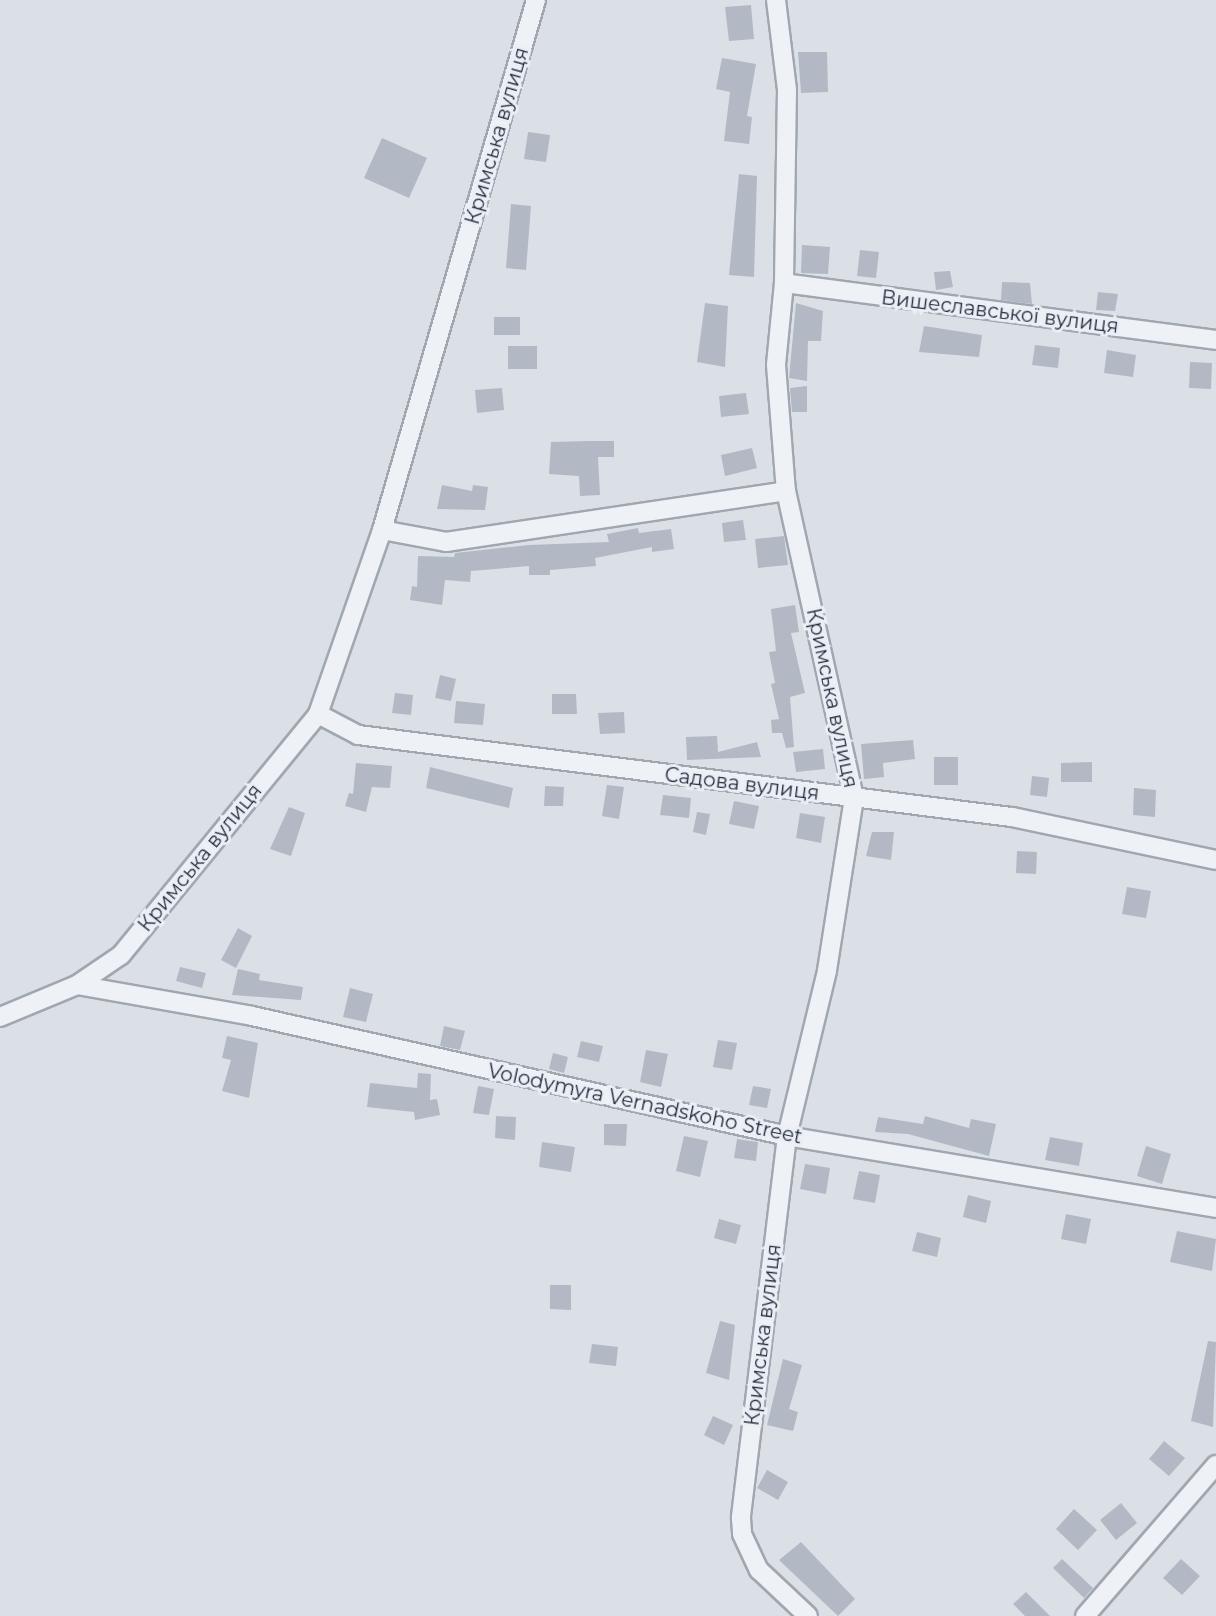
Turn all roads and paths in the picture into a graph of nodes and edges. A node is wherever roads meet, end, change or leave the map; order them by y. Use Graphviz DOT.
graph roads {
  1 [pos="776,0"];
  2 [pos="532,1"];
  3 [pos="784,283"];
  4 [pos="1216,340"];
  5 [pos="786,491"];
  6 [pos="382,530"];
  7 [pos="318,714"];
  8 [pos="854,798"];
  9 [pos="1216,860"];
  10 [pos="77,985"];
  11 [pos="0,1017"];
  12 [pos="787,1136"];
  13 [pos="1216,1208"];
  14 [pos="1216,1465"];
  15 [pos="808,1616"];
  16 [pos="1085,1616"];
  1 -- 3 [label="street, Кримська вулиця"];
  2 -- 6 [label="street, Кримська вулиця"];
  3 -- 4 [label="street, Вишеславської вулиця"];
  3 -- 5 [label="street, Кримська вулиця"];
  5 -- 6 [label="street"];
  5 -- 8 [label="street, Кримська вулиця"];
  6 -- 7 [label="street, Кримська вулиця"];
  7 -- 8 [label="street, Садова вулиця"];
  7 -- 10 [label="street, Кримська вулиця"];
  8 -- 9 [label="street, Садова вулиця"];
  8 -- 12 [label="street, Кримська вулиця"];
  10 -- 11 [label="street, Кримська вулиця"];
  10 -- 12 [label="street, Volodymyra Vernadskoho Street"];
  12 -- 13 [label="street, Volodymyra Vernadskoho Street"];
  12 -- 15 [label="street, Кримська вулиця"];
  14 -- 16 [label="street"];
}
